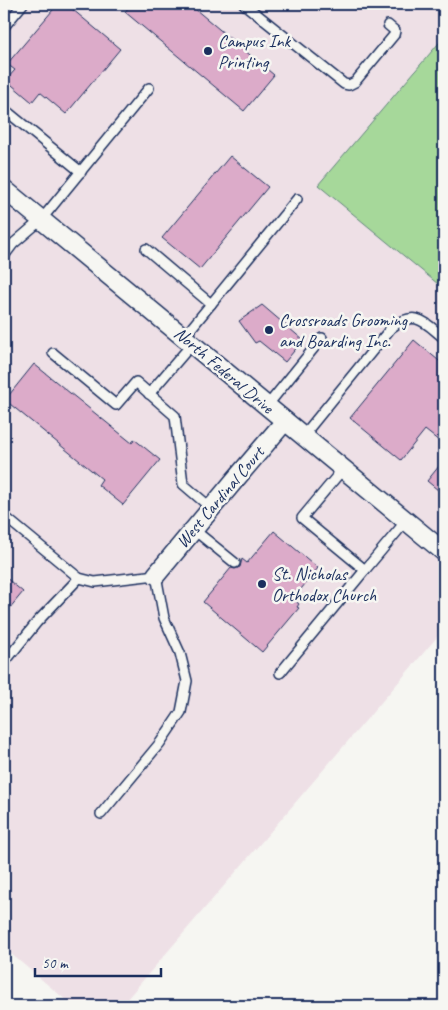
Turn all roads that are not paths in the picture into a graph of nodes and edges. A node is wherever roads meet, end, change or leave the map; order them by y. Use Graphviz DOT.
graph roads {
  1 [pos="22,4"];
  2 [pos="244,4"];
  3 [pos="388,25"];
  4 [pos="4,27"];
  5 [pos="149,88"];
  6 [pos="4,108"];
  7 [pos="81,172"];
  8 [pos="4,189"];
  9 [pos="297,199"];
  10 [pos="41,220"];
  11 [pos="146,249"];
  12 [pos="4,256"];
  13 [pos="211,304"];
  14 [pos="322,338"];
  15 [pos="444,338"];
  16 [pos="188,341"];
  17 [pos="53,353"];
  18 [pos="149,394"];
  19 [pos="267,406"];
  20 [pos="285,421"];
  21 [pos="303,436"];
  22 [pos="343,469"];
  23 [pos="211,508"];
  24 [pos="4,516"];
  25 [pos="406,521"];
  26 [pos="194,529"];
  27 [pos="444,552"];
  28 [pos="235,563"];
  29 [pos="365,570"];
  30 [pos="156,574"];
  31 [pos="79,578"];
  32 [pos="4,663"];
  33 [pos="280,673"];
  34 [pos="101,814"];
  1 -- 4 [label="lane"];
  2 -- 3 [label="lane"];
  5 -- 7 [label="lane"];
  6 -- 7 [label="lane"];
  7 -- 10 [label="lane"];
  8 -- 10 [label="street, North Federal Drive"];
  9 -- 13 [label="lane"];
  10 -- 12 [label="lane"];
  10 -- 16 [label="street, North Federal Drive"];
  11 -- 13 [label="lane"];
  13 -- 16 [label="lane"];
  14 -- 19 [label="lane"];
  15 -- 21 [label="lane"];
  16 -- 18 [label="lane"];
  16 -- 19 [label="street, North Federal Drive"];
  17 -- 18 [label="lane"];
  18 -- 23 [label="lane"];
  19 -- 20 [label="street, North Federal Drive"];
  20 -- 21 [label="street, North Federal Drive"];
  20 -- 23 [label="street, West Cardinal Court"];
  21 -- 22 [label="street, North Federal Drive"];
  22 -- 25 [label="street, North Federal Drive"];
  22 -- 29 [label="lane"];
  23 -- 26 [label="street, West Cardinal Court"];
  24 -- 31 [label="lane"];
  25 -- 27 [label="street, North Federal Drive"];
  25 -- 29 [label="lane"];
  26 -- 28 [label="lane"];
  26 -- 30 [label="street, West Cardinal Court"];
  29 -- 33 [label="lane"];
  30 -- 31 [label="lane"];
  30 -- 34 [label="lane"];
  31 -- 32 [label="lane"];
}
